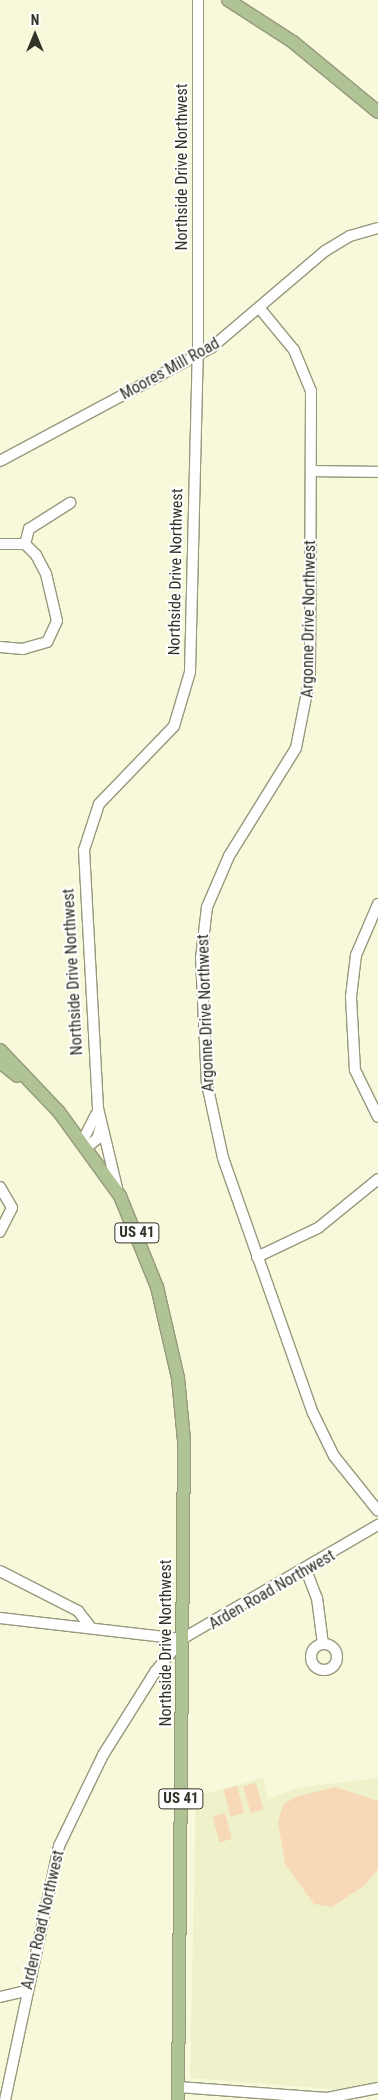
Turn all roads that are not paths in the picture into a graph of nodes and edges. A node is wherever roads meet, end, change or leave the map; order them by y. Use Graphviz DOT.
graph roads {
  1 [pos="198,0"];
  2 [pos="228,0"];
  3 [pos="378,112"];
  4 [pos="378,228"];
  5 [pos="261,310"];
  6 [pos="198,355"];
  7 [pos="0,461"];
  8 [pos="312,471"];
  9 [pos="378,472"];
  10 [pos="70,503"];
  11 [pos="0,544"];
  12 [pos="25,544"];
  13 [pos="0,647"];
  14 [pos="378,904"];
  15 [pos="0,1050"];
  16 [pos="0,1062"];
  17 [pos="42,1094"];
  18 [pos="98,1108"];
  19 [pos="378,1118"];
  20 [pos="101,1127"];
  21 [pos="84,1144"];
  22 [pos="378,1179"];
  23 [pos="0,1187"];
  24 [pos="120,1196"];
  25 [pos="0,1232"];
  26 [pos="257,1256"];
  27 [pos="378,1511"];
  28 [pos="378,1525"];
  29 [pos="306,1570"];
  30 [pos="0,1571"];
  31 [pos="0,1618"];
  32 [pos="89,1625"];
  33 [pos="182,1639"];
  34 [pos="323,1644"];
  35 [pos="26,1991"];
  36 [pos="0,1997"];
  37 [pos="378,2088"];
  38 [pos="178,2094"];
  39 [pos="5,2100"];
  1 -- 6 [label="street, Northside Drive Northwest"];
  2 -- 3 [label="main road"];
  4 -- 5 [label="street, Moores Mill Road"];
  5 -- 6 [label="street, Moores Mill Road"];
  5 -- 8 [label="street, Argonne Drive Northwest"];
  6 -- 7 [label="street, Moores Mill Road"];
  6 -- 18 [label="street, Northside Drive Northwest"];
  8 -- 9 [label="street"];
  8 -- 26 [label="street, Argonne Drive Northwest"];
  10 -- 12 [label="street"];
  11 -- 12 [label="street"];
  12 -- 13 [label="street"];
  14 -- 19 [label="street"];
  15 -- 17 [label="main road, US 41"];
  16 -- 17 [label="main road, US 41"];
  17 -- 21 [label="main road, US 41"];
  18 -- 20 [label="street, Northside Drive Northwest"];
  18 -- 21 [label="street, Northside Drive Northwest"];
  20 -- 21 [label="street"];
  20 -- 24 [label="street, Northside Drive Northwest"];
  21 -- 24 [label="main road, Northside Drive Northwest / US 41"];
  22 -- 26 [label="street"];
  23 -- 25 [label="street"];
  24 -- 33 [label="main road, Northside Drive Northwest / US 41"];
  26 -- 27 [label="street, Argonne Drive Northwest"];
  28 -- 29 [label="street, Arden Road Northwest"];
  29 -- 33 [label="street, Arden Road Northwest"];
  29 -- 34 [label="street"];
  30 -- 32 [label="street"];
  31 -- 32 [label="street"];
  32 -- 33 [label="street"];
  33 -- 35 [label="street, Arden Road Northwest"];
  33 -- 38 [label="main road, Northside Drive Northwest / US 41"];
  35 -- 36 [label="street"];
  35 -- 39 [label="street, Arden Road Northwest"];
  37 -- 38 [label="street"];
}
